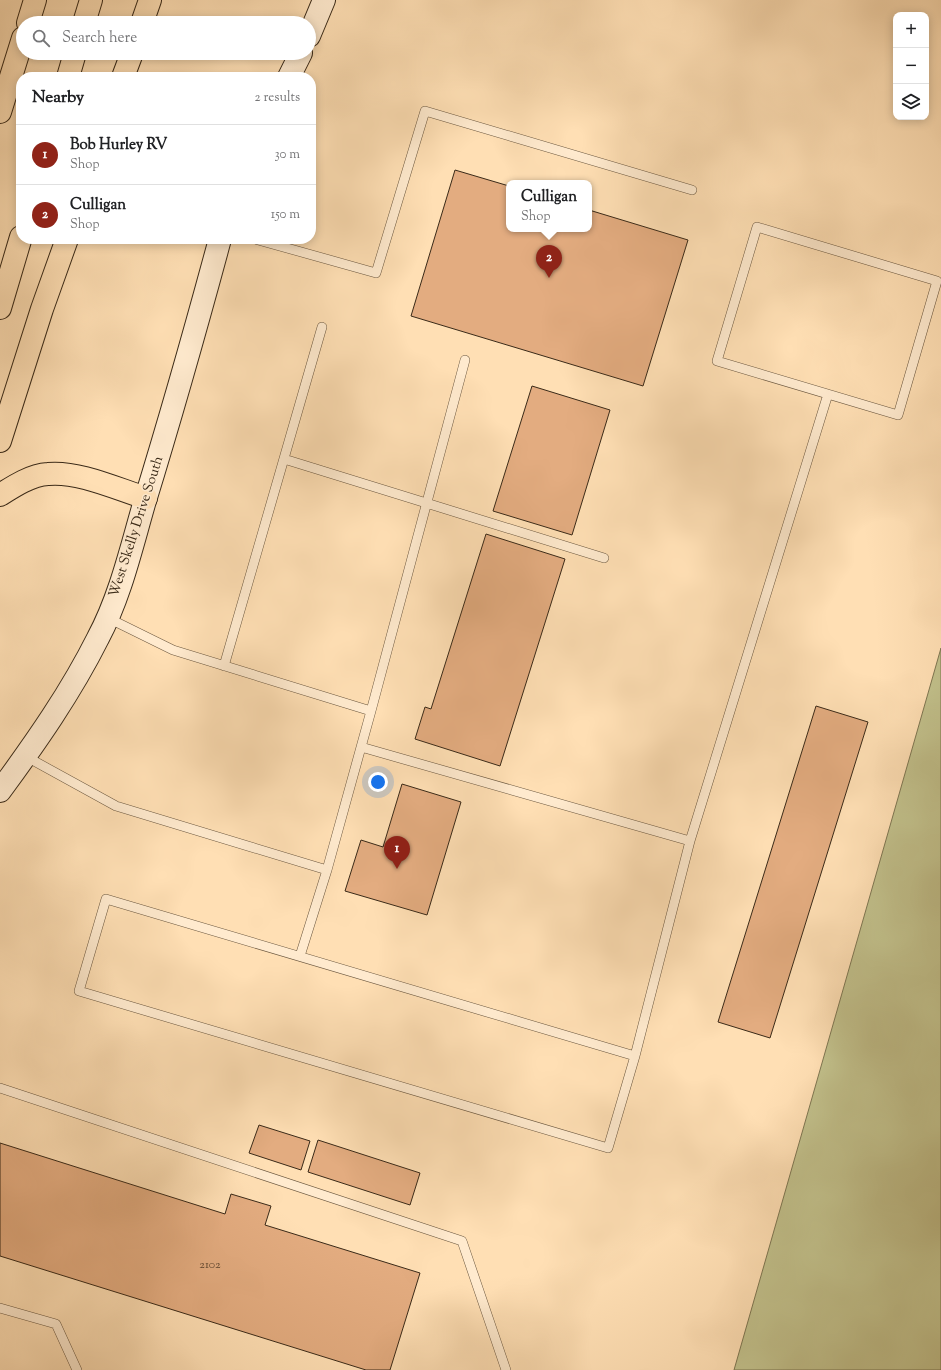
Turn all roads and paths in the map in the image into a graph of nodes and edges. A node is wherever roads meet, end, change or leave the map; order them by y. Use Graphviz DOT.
graph roads {
  1 [pos="35,0"];
  2 [pos="91,0"];
  3 [pos="150,0"];
  4 [pos="324,0"];
  5 [pos="30,16"];
  6 [pos="86,16"];
  7 [pos="144,16"];
  8 [pos="316,19"];
  9 [pos="16,60"];
  10 [pos="73,60"];
  11 [pos="129,60"];
  12 [pos="297,60"];
  13 [pos="69,72"];
  14 [pos="125,72"];
  15 [pos="291,72"];
  16 [pos="0,112"];
  17 [pos="692,190"];
  18 [pos="19,244"];
  19 [pos="65,244"];
  20 [pos="219,244"];
  21 [pos="273,244"];
  22 [pos="0,308"];
  23 [pos="322,327"];
  24 [pos="466,360"];
  25 [pos="828,394"];
  26 [pos="0,441"];
  27 [pos="284,459"];
  28 [pos="0,495"];
  29 [pos="146,498"];
  30 [pos="427,504"];
  31 [pos="604,558"];
  32 [pos="107,617"];
  33 [pos="224,666"];
  34 [pos="372,711"];
  35 [pos="361,747"];
  36 [pos="25,756"];
  37 [pos="0,791"];
  38 [pos="690,841"];
  39 [pos="327,870"];
  40 [pos="300,956"];
  41 [pos="635,1056"];
  42 [pos="0,1088"];
  43 [pos="0,1308"];
  44 [pos="77,1370"];
  45 [pos="506,1370"];
  1 -- 5 [label="highway"];
  2 -- 6 [label="highway"];
  3 -- 7 [label="highway"];
  4 -- 8 [label="street"];
  9 -- 16 [label="highway"];
  10 -- 13 [label="highway"];
  11 -- 14 [label="highway"];
  12 -- 15 [label="street"];
  17 -- 21 [label="lane"];
  18 -- 22 [label="highway"];
  19 -- 26 [label="highway"];
  20 -- 29 [label="street, West Skelly Drive South"];
  23 -- 27 [label="lane"];
  24 -- 30 [label="lane"];
  25 -- 25 [label="lane"];
  25 -- 38 [label="lane"];
  27 -- 30 [label="lane"];
  27 -- 33 [label="lane"];
  28 -- 29 [label="highway"];
  29 -- 32 [label="street, West Skelly Drive South"];
  30 -- 31 [label="lane"];
  30 -- 34 [label="lane"];
  32 -- 33 [label="lane"];
  32 -- 36 [label="street, West Skelly Drive South"];
  33 -- 34 [label="lane"];
  34 -- 35 [label="lane"];
  35 -- 38 [label="lane"];
  35 -- 39 [label="lane"];
  36 -- 37 [label="street, West Skelly Drive South"];
  36 -- 39 [label="lane"];
  38 -- 41 [label="lane"];
  39 -- 40 [label="lane"];
  40 -- 41 [label="lane"];
  40 -- 41 [label="lane"];
  42 -- 45 [label="lane"];
  43 -- 44 [label="lane"];
}
